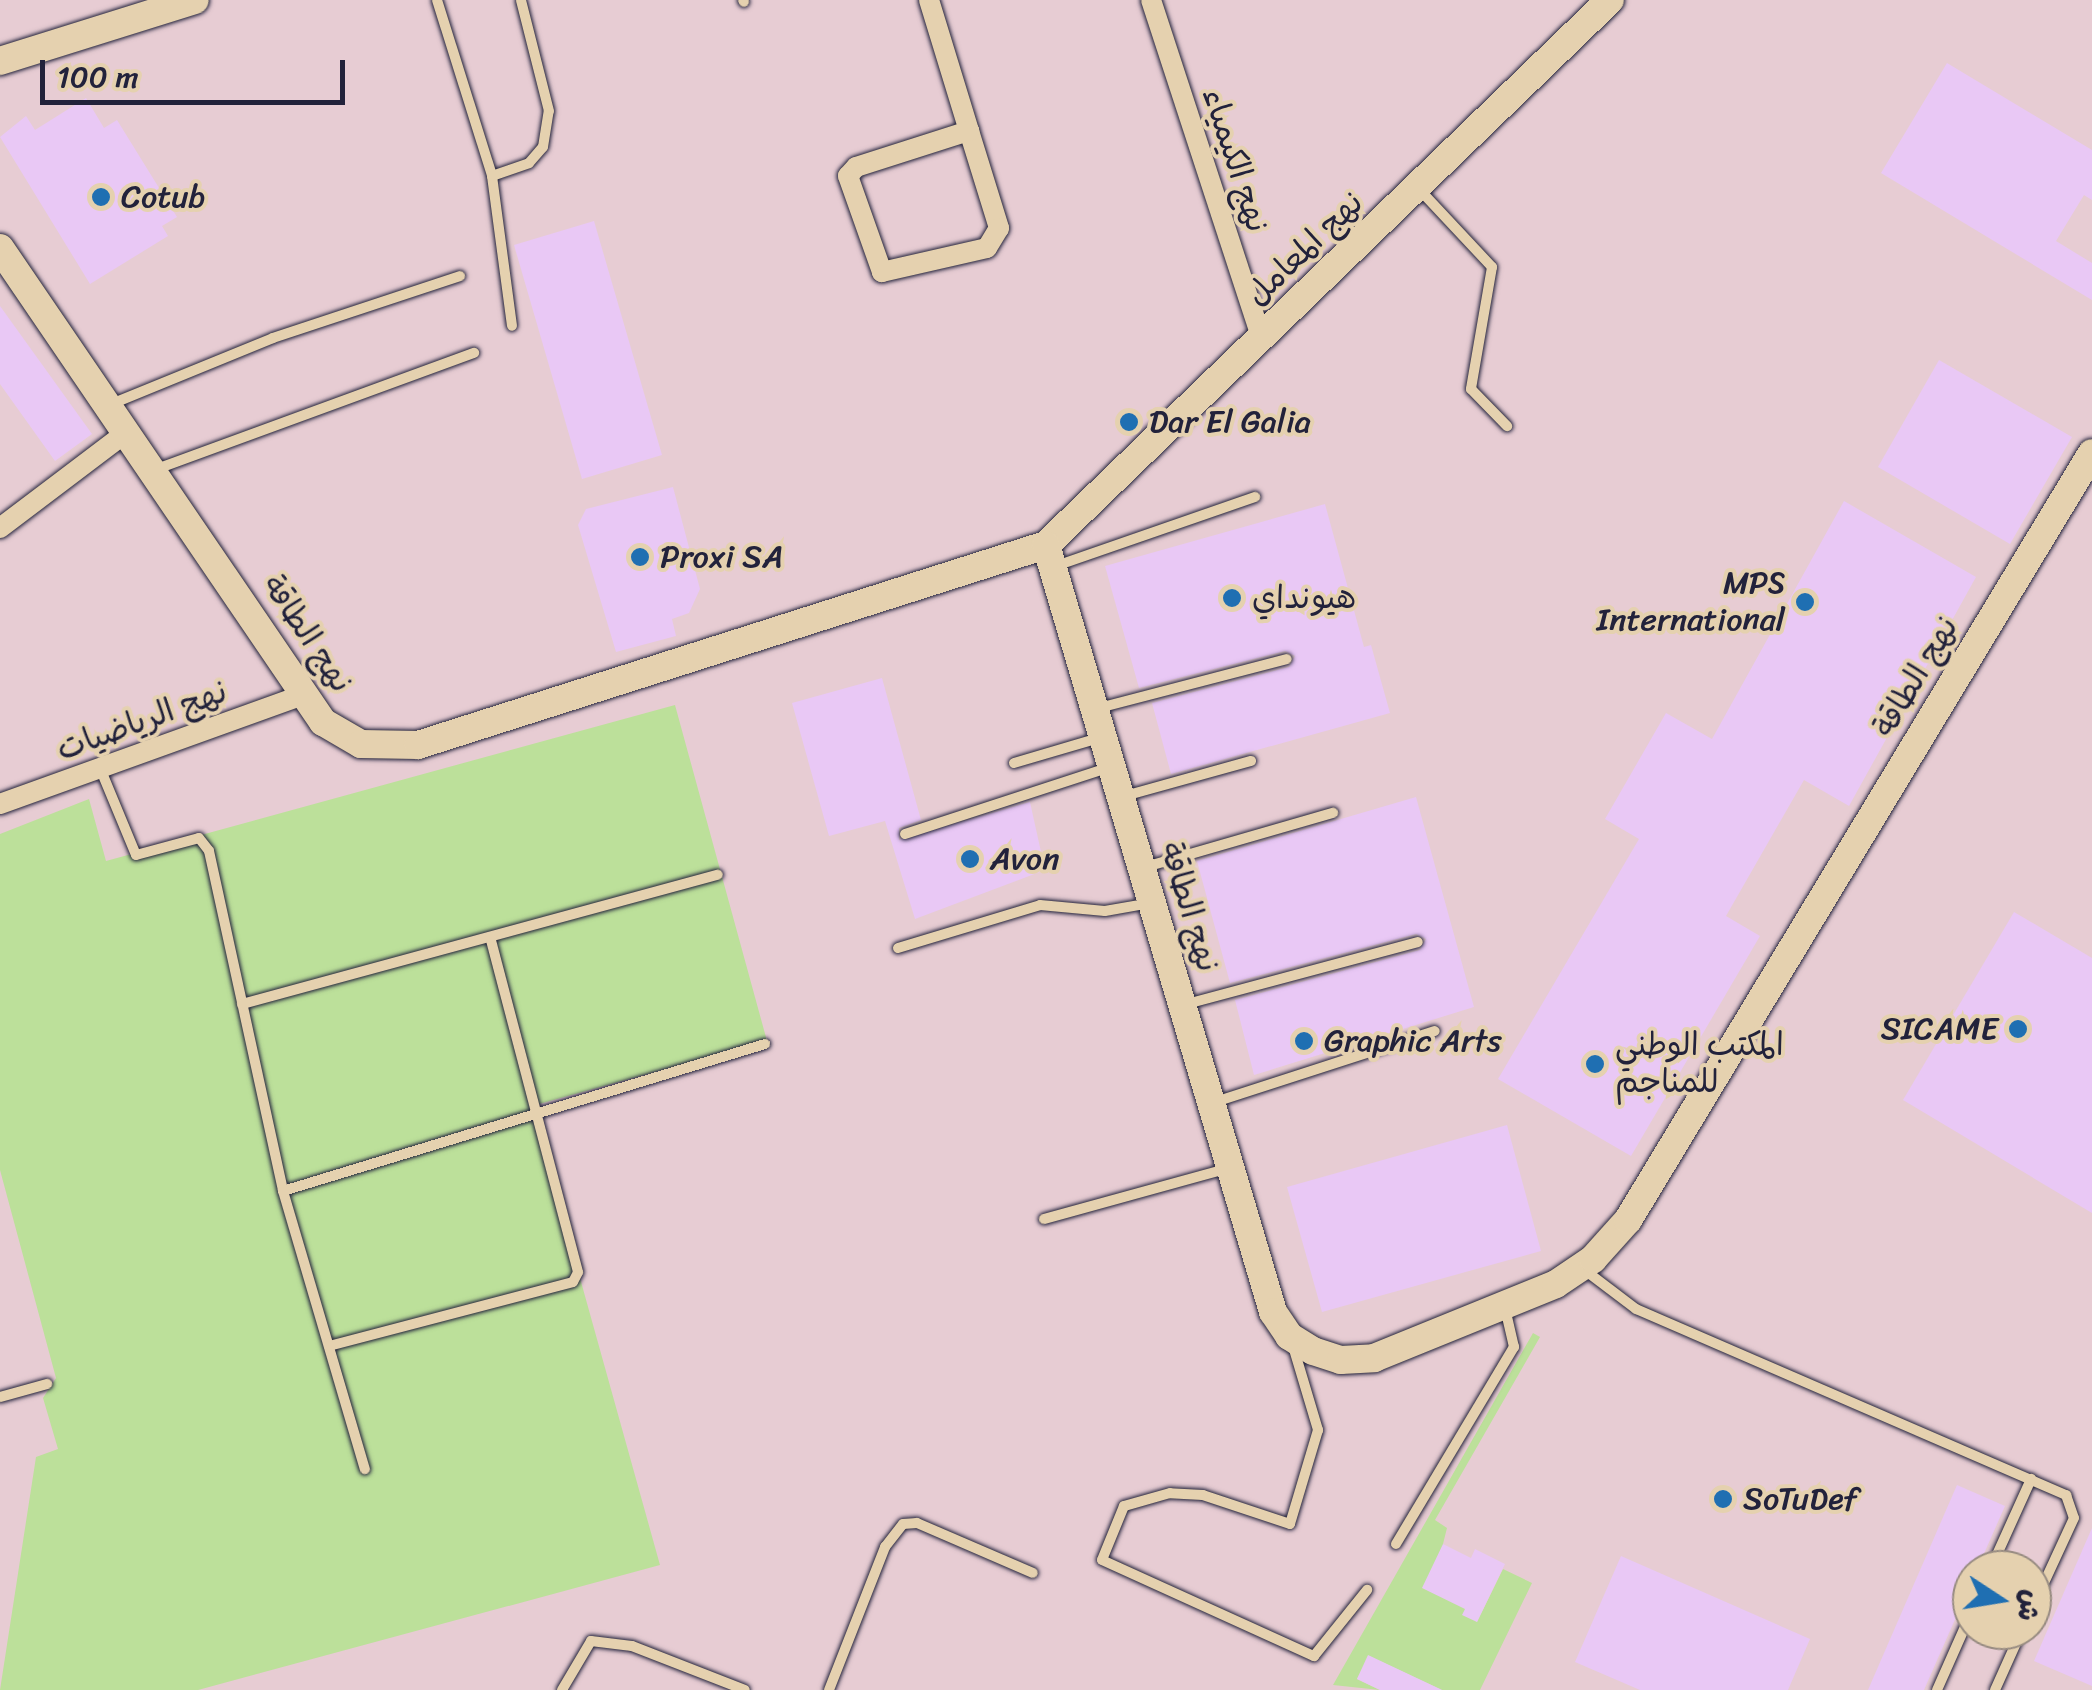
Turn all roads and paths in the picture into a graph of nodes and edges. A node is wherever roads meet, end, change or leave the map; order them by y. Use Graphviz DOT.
graph roads {
  1 [pos="195,0"];
  2 [pos="437,0"];
  3 [pos="521,0"];
  4 [pos="929,0"];
  5 [pos="1152,0"];
  6 [pos="1610,0"];
  7 [pos="0,61"];
  8 [pos="969,131"];
  9 [pos="492,176"];
  10 [pos="1418,188"];
  11 [pos="0,248"];
  12 [pos="460,276"];
  13 [pos="512,326"];
  14 [pos="1262,339"];
  15 [pos="474,353"];
  16 [pos="108,405"];
  17 [pos="1507,426"];
  18 [pos="127,432"];
  19 [pos="2092,453"];
  20 [pos="153,470"];
  21 [pos="1256,497"];
  22 [pos="0,528"];
  23 [pos="1049,556"];
  24 [pos="1286,659"];
  25 [pos="305,694"];
  26 [pos="1094,709"];
  27 [pos="1102,737"];
  28 [pos="1251,761"];
  29 [pos="1014,764"];
  30 [pos="1111,766"];
  31 [pos="100,768"];
  32 [pos="1120,798"];
  33 [pos="0,804"];
  34 [pos="1333,813"];
  35 [pos="905,834"];
  36 [pos="1141,868"];
  37 [pos="718,875"];
  38 [pos="1152,903"];
  39 [pos="490,937"];
  40 [pos="1418,942"];
  41 [pos="898,948"];
  42 [pos="242,1004"];
  43 [pos="1182,1005"];
  44 [pos="1435,1032"];
  45 [pos="765,1044"];
  46 [pos="1211,1103"];
  47 [pos="537,1110"];
  48 [pos="1230,1168"];
  49 [pos="283,1191"];
  50 [pos="1044,1219"];
  51 [pos="1581,1267"];
  52 [pos="1504,1306"];
  53 [pos="1289,1336"];
  54 [pos="329,1346"];
  55 [pos="46,1384"];
  56 [pos="0,1397"];
  57 [pos="366,1469"];
  58 [pos="2031,1479"];
  59 [pos="1396,1544"];
  60 [pos="1999,1550"];
  61 [pos="2052,1561"];
  62 [pos="1033,1573"];
  63 [pos="1367,1590"];
  64 [pos="1955,1650"];
  65 [pos="2013,1650"];
  66 [pos="562,1690"];
  67 [pos="745,1690"];
  68 [pos="829,1690"];
  69 [pos="1937,1690"];
  70 [pos="1994,1690"];
  1 -- 7 [label="street"];
  2 -- 9 [label="lane"];
  3 -- 9 [label="lane"];
  4 -- 8 [label="street"];
  5 -- 14 [label="street, نهج الكيمياء"];
  6 -- 10 [label="street, نهج المعامل"];
  8 -- 8 [label="street"];
  9 -- 13 [label="lane"];
  10 -- 14 [label="street, نهج المعامل"];
  10 -- 17 [label="lane"];
  11 -- 16 [label="street, نهج الطاقة"];
  12 -- 16 [label="lane"];
  14 -- 23 [label="street, نهج المعامل"];
  15 -- 20 [label="lane"];
  16 -- 18 [label="street, نهج الطاقة"];
  18 -- 20 [label="street, نهج الطاقة"];
  18 -- 22 [label="street"];
  19 -- 51 [label="street, نهج الطاقة"];
  20 -- 25 [label="street, نهج الطاقة"];
  21 -- 23 [label="lane"];
  23 -- 25 [label="street, نهج الطاقة"];
  23 -- 26 [label="street, نهج الطاقة"];
  24 -- 26 [label="lane"];
  25 -- 31 [label="street, نهج الرياضيات"];
  26 -- 27 [label="street, نهج الطاقة"];
  27 -- 29 [label="lane"];
  27 -- 30 [label="street, نهج الطاقة"];
  28 -- 32 [label="lane"];
  30 -- 32 [label="street, نهج الطاقة"];
  30 -- 35 [label="lane"];
  31 -- 33 [label="street, نهج الرياضيات"];
  31 -- 42 [label="lane"];
  32 -- 36 [label="street, نهج الطاقة"];
  34 -- 36 [label="lane"];
  36 -- 38 [label="street, نهج الطاقة"];
  37 -- 39 [label="lane"];
  38 -- 41 [label="lane"];
  38 -- 43 [label="street, نهج الطاقة"];
  39 -- 42 [label="lane"];
  39 -- 47 [label="lane"];
  40 -- 43 [label="lane"];
  42 -- 49 [label="lane"];
  43 -- 46 [label="street, نهج الطاقة"];
  44 -- 46 [label="lane"];
  45 -- 47 [label="lane"];
  46 -- 48 [label="street, نهج الطاقة"];
  47 -- 49 [label="lane"];
  47 -- 54 [label="lane"];
  48 -- 50 [label="lane"];
  48 -- 53 [label="street, نهج الطاقة"];
  49 -- 54 [label="lane"];
  51 -- 52 [label="street, نهج الطاقة"];
  51 -- 58 [label="lane"];
  52 -- 53 [label="street, نهج الطاقة"];
  52 -- 59 [label="lane"];
  53 -- 63 [label="lane"];
  54 -- 57 [label="lane"];
  55 -- 56 [label="lane"];
  58 -- 60 [label="lane"];
  58 -- 61 [label="lane"];
  62 -- 68 [label="lane"];
  64 -- 69 [label="lane"];
  65 -- 70 [label="lane"];
  66 -- 67 [label="lane"];
}
